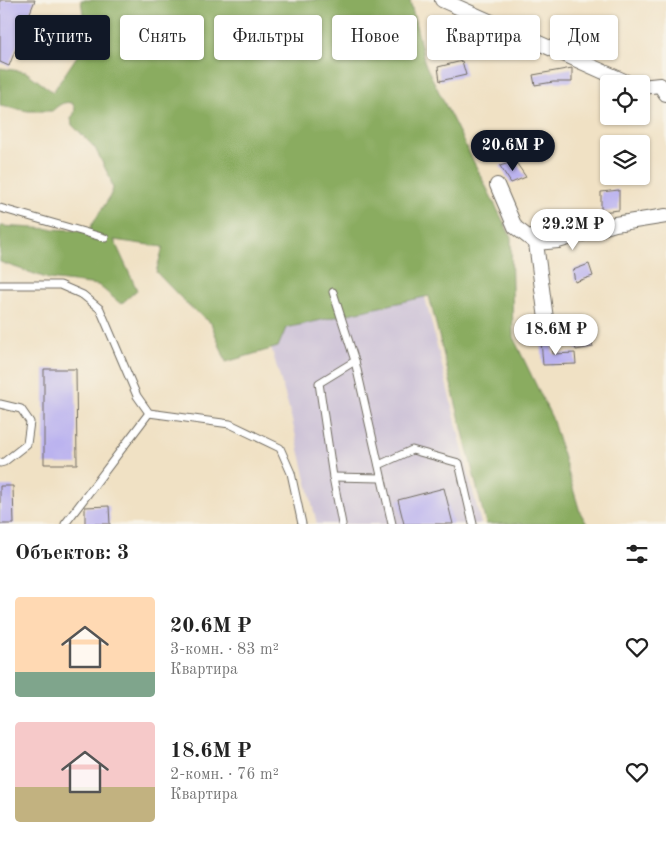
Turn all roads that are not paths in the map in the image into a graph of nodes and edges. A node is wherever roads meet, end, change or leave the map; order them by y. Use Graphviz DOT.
graph roads {
  1 [pos="442,0"];
  2 [pos="611,75"];
  3 [pos="650,87"];
  4 [pos="664,87"];
  5 [pos="497,185"];
  6 [pos="0,208"];
  7 [pos="666,216"];
  8 [pos="105,238"];
  9 [pos="536,243"];
  10 [pos="0,285"];
  11 [pos="333,292"];
  12 [pos="548,334"];
  13 [pos="355,361"];
  14 [pos="0,404"];
  15 [pos="149,413"];
  16 [pos="0,463"];
  17 [pos="379,465"];
  18 [pos="333,477"];
  19 [pos="381,478"];
  20 [pos="65,524"];
  21 [pos="302,524"];
  22 [pos="342,524"];
  23 [pos="392,524"];
  24 [pos="473,524"];
  1 -- 2 [label="street"];
  3 -- 4 [label="street"];
  5 -- 9 [label="street"];
  6 -- 8 [label="lane"];
  7 -- 9 [label="street"];
  9 -- 12 [label="street"];
  10 -- 15 [label="lane"];
  11 -- 13 [label="lane"];
  13 -- 17 [label="lane"];
  13 -- 18 [label="lane"];
  14 -- 16 [label="lane"];
  15 -- 20 [label="lane"];
  15 -- 21 [label="lane"];
  17 -- 19 [label="lane"];
  17 -- 24 [label="lane"];
  18 -- 19 [label="lane"];
  18 -- 22 [label="lane"];
  19 -- 23 [label="lane"];
}
